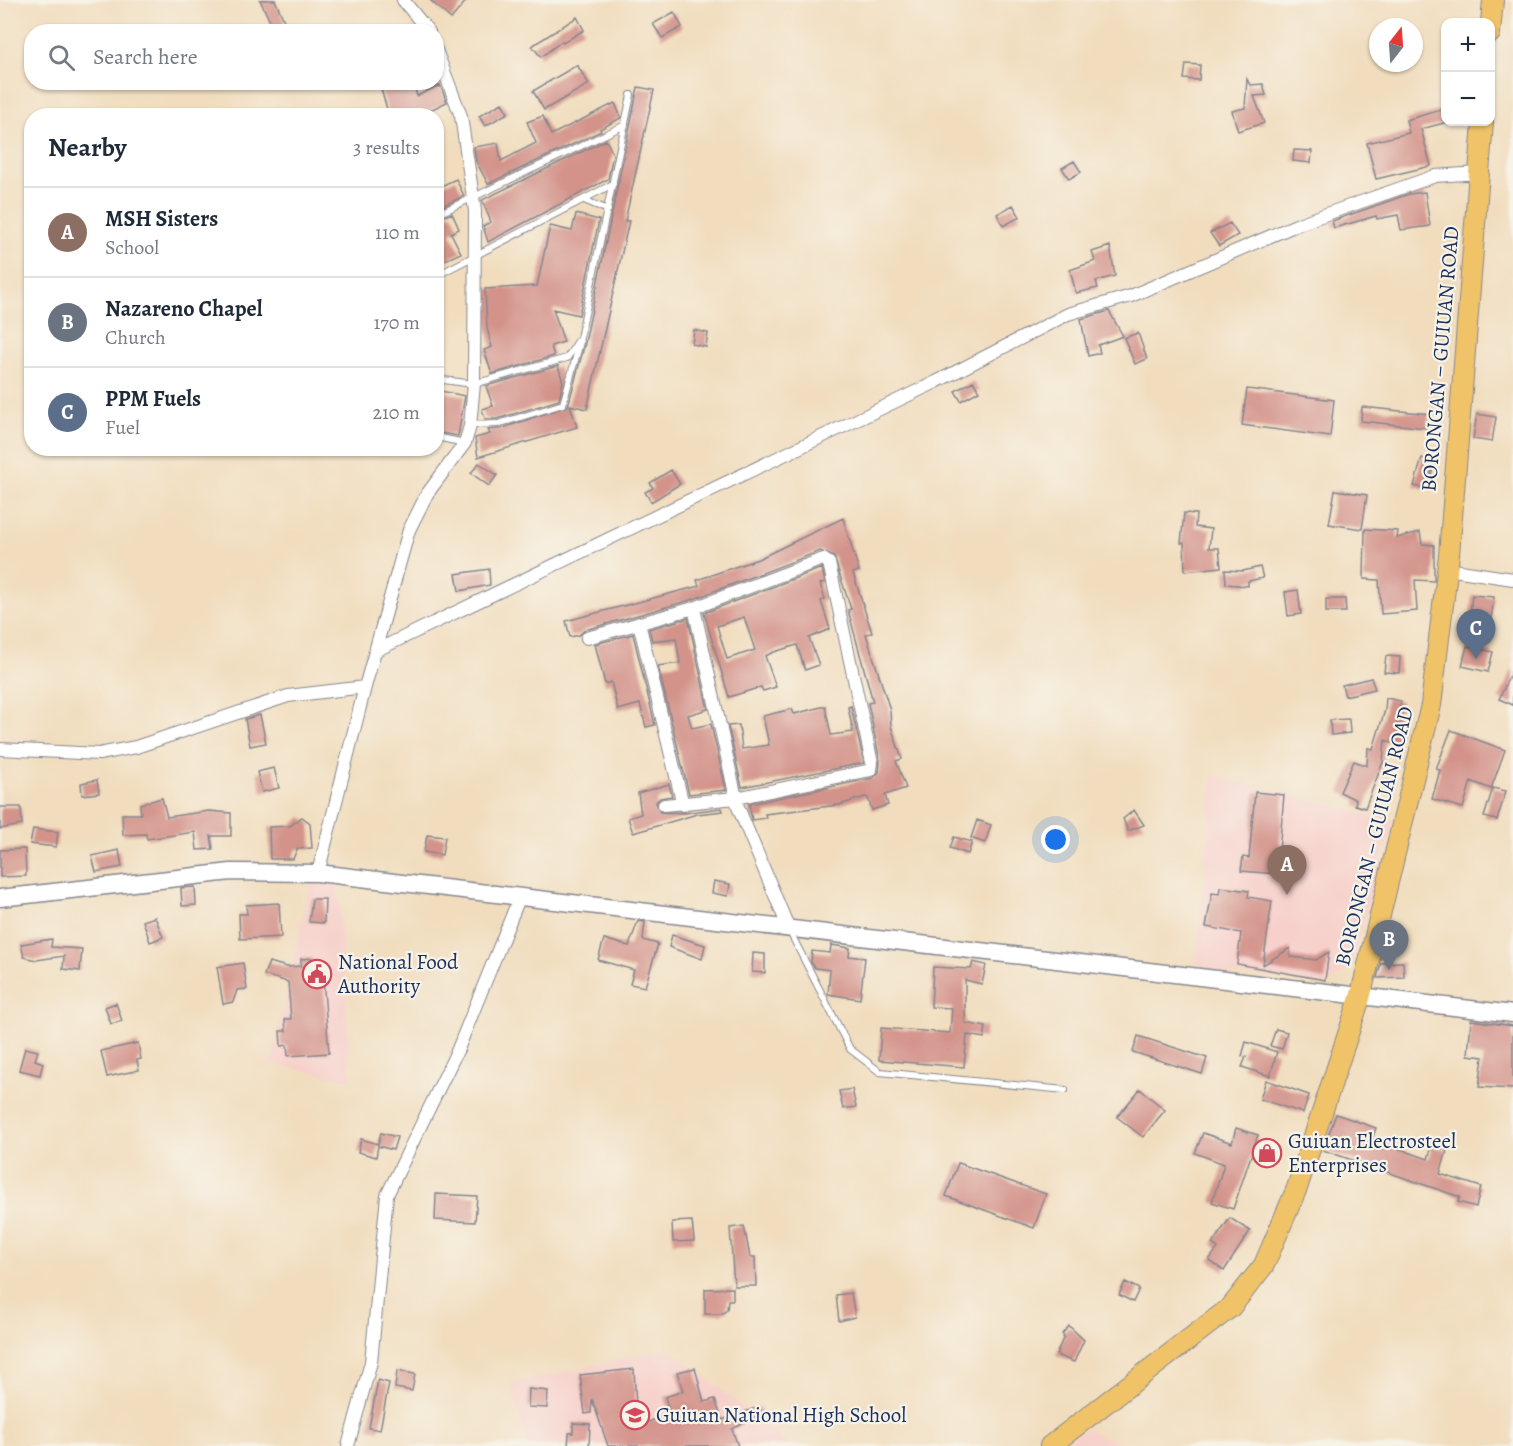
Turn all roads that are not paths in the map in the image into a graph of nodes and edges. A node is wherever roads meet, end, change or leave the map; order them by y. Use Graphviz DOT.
graph roads {
  1 [pos="404,0"];
  2 [pos="1493,0"];
  3 [pos="1492,18"];
  4 [pos="423,24"];
  5 [pos="444,71"];
  6 [pos="631,95"];
  7 [pos="625,125"];
  8 [pos="1483,126"];
  9 [pos="1479,173"];
  10 [pos="613,184"];
  11 [pos="473,197"];
  12 [pos="584,200"];
  13 [pos="608,210"];
  14 [pos="444,211"];
  15 [pos="475,257"];
  16 [pos="444,272"];
  17 [pos="580,338"];
  18 [pos="444,380"];
  19 [pos="474,384"];
  20 [pos="470,426"];
  21 [pos="444,439"];
  22 [pos="465,443"];
  23 [pos="1447,568"];
  24 [pos="1513,579"];
  25 [pos="694,608"];
  26 [pos="639,623"];
  27 [pos="587,638"];
  28 [pos="377,650"];
  29 [pos="365,687"];
  30 [pos="0,749"];
  31 [pos="736,798"];
  32 [pos="664,805"];
  33 [pos="683,805"];
  34 [pos="318,873"];
  35 [pos="520,896"];
  36 [pos="0,898"];
  37 [pos="789,929"];
  38 [pos="1360,998"];
  39 [pos="1513,1014"];
  40 [pos="1065,1090"];
  41 [pos="348,1446"];
  42 [pos="1050,1446"];
  1 -- 4 [label="street"];
  2 -- 3 [label="main road"];
  5 -- 11 [label="street"];
  6 -- 7 [label="lane"];
  7 -- 10 [label="lane"];
  7 -- 11 [label="lane"];
  8 -- 9 [label="main road, BORONGAN – GUIUAN ROAD"];
  9 -- 23 [label="main road, BORONGAN – GUIUAN ROAD"];
  9 -- 28 [label="street"];
  10 -- 12 [label="lane"];
  10 -- 13 [label="lane"];
  11 -- 14 [label="lane"];
  11 -- 15 [label="street"];
  12 -- 13 [label="lane"];
  12 -- 15 [label="lane"];
  13 -- 17 [label="lane"];
  15 -- 16 [label="lane"];
  15 -- 19 [label="street"];
  17 -- 19 [label="lane"];
  17 -- 20 [label="lane"];
  18 -- 19 [label="lane"];
  19 -- 20 [label="street"];
  20 -- 22 [label="street"];
  21 -- 22 [label="lane"];
  22 -- 28 [label="street"];
  23 -- 24 [label="street"];
  23 -- 38 [label="main road, BORONGAN – GUIUAN ROAD"];
  25 -- 26 [label="street"];
  25 -- 31 [label="street"];
  25 -- 31 [label="street"];
  26 -- 27 [label="street"];
  26 -- 33 [label="street"];
  28 -- 29 [label="street"];
  29 -- 30 [label="street"];
  29 -- 34 [label="street"];
  31 -- 33 [label="street"];
  31 -- 37 [label="street"];
  32 -- 33 [label="street"];
  34 -- 35 [label="street"];
  34 -- 36 [label="street"];
  35 -- 37 [label="street"];
  35 -- 41 [label="street"];
  37 -- 38 [label="street"];
  37 -- 40 [label="lane"];
  38 -- 39 [label="street"];
  38 -- 42 [label="main road, BORONGAN – GUIUAN ROAD"];
}
